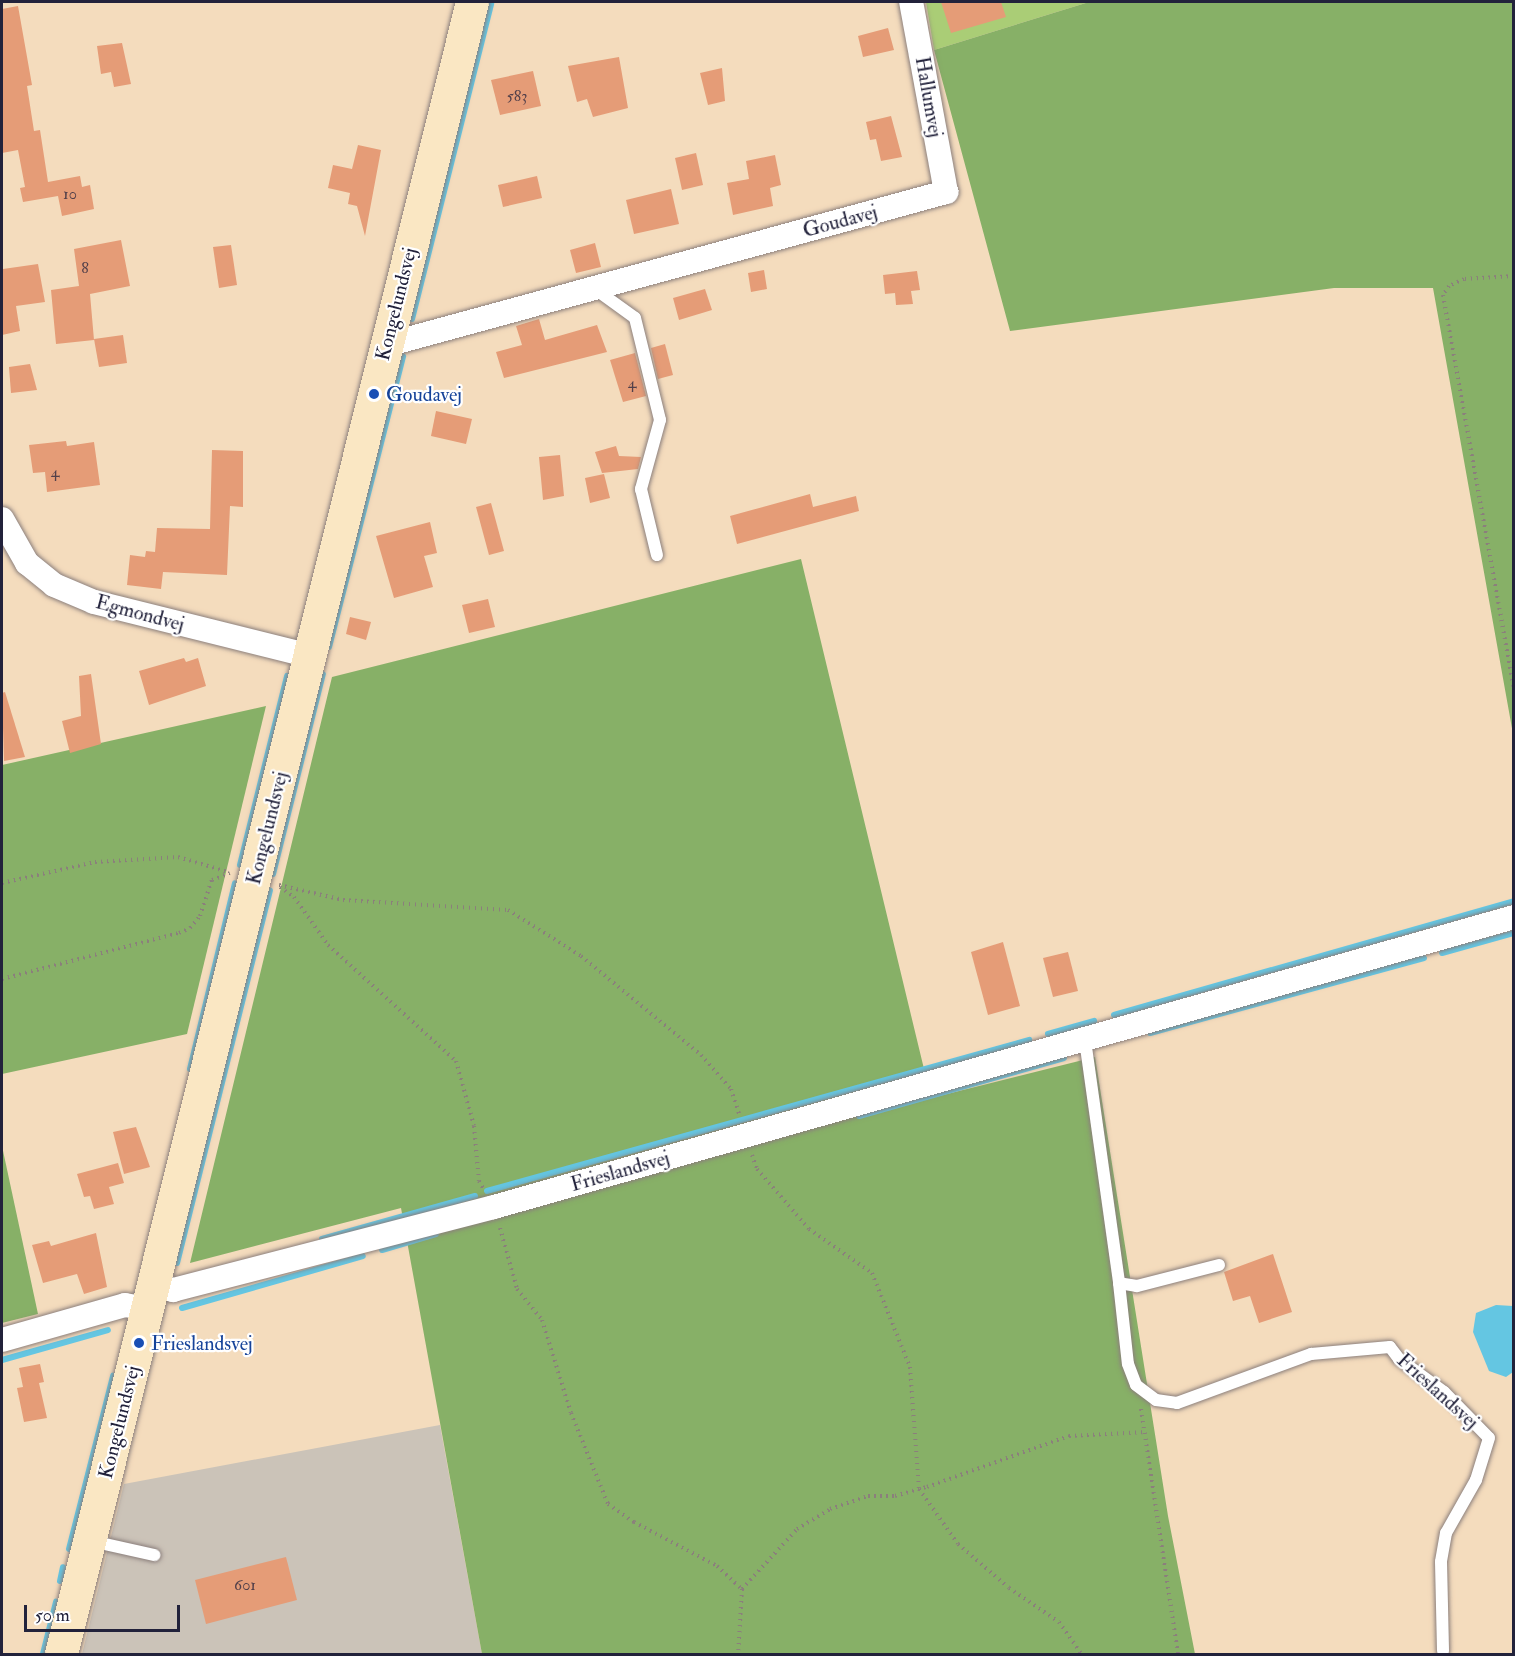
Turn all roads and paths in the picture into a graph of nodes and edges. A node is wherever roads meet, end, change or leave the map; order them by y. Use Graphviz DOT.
graph roads {
  1 [pos="472,2"];
  2 [pos="911,2"];
  3 [pos="946,192"];
  4 [pos="1514,276"];
  5 [pos="594,288"];
  6 [pos="386,345"];
  7 [pos="2,519"];
  8 [pos="657,555"];
  9 [pos="310,656"];
  10 [pos="1514,690"];
  11 [pos="255,879"];
  12 [pos="2,883"];
  13 [pos="1514,917"];
  14 [pos="2,979"];
  15 [pos="1084,1040"];
  16 [pos="738,1112"];
  17 [pos="746,1136"];
  18 [pos="494,1207"];
  19 [pos="1219,1265"];
  20 [pos="1119,1283"];
  21 [pos="151,1297"];
  22 [pos="2,1340"];
  23 [pos="1136,1385"];
  24 [pos="1145,1432"];
  25 [pos="919,1489"];
  26 [pos="90,1541"];
  27 [pos="154,1555"];
  28 [pos="742,1589"];
  29 [pos="1443,1652"];
  30 [pos="61,1654"];
  31 [pos="738,1654"];
  32 [pos="1081,1654"];
  33 [pos="1178,1654"];
  1 -- 6 [label="street, Kongelundsvej"];
  2 -- 3 [label="street, Hallumvej"];
  3 -- 5 [label="street, Goudavej"];
  4 -- 10 [label="path"];
  5 -- 6 [label="street, Goudavej"];
  5 -- 8 [label="lane"];
  6 -- 9 [label="street, Kongelundsvej"];
  7 -- 9 [label="street, Egmondvej"];
  9 -- 11 [label="street, Kongelundsvej"];
  11 -- 12 [label="path"];
  11 -- 14 [label="path"];
  11 -- 16 [label="path"];
  11 -- 18 [label="path"];
  11 -- 21 [label="street, Kongelundsvej"];
  13 -- 15 [label="street, Frieslandsvej"];
  15 -- 17 [label="street, Frieslandsvej"];
  15 -- 20 [label="lane"];
  17 -- 18 [label="street, Frieslandsvej"];
  17 -- 25 [label="path"];
  18 -- 21 [label="street, Frieslandsvej"];
  18 -- 28 [label="path"];
  19 -- 20 [label="lane"];
  20 -- 23 [label="lane"];
  21 -- 22 [label="street, Frieslandsvej"];
  21 -- 26 [label="street, Kongelundsvej"];
  23 -- 24 [label="path"];
  23 -- 29 [label="lane, Frieslandsvej"];
  24 -- 25 [label="path"];
  24 -- 33 [label="path"];
  25 -- 28 [label="path"];
  25 -- 32 [label="path"];
  26 -- 27 [label="lane"];
  26 -- 30 [label="street, Kongelundsvej"];
  28 -- 31 [label="path"];
}
